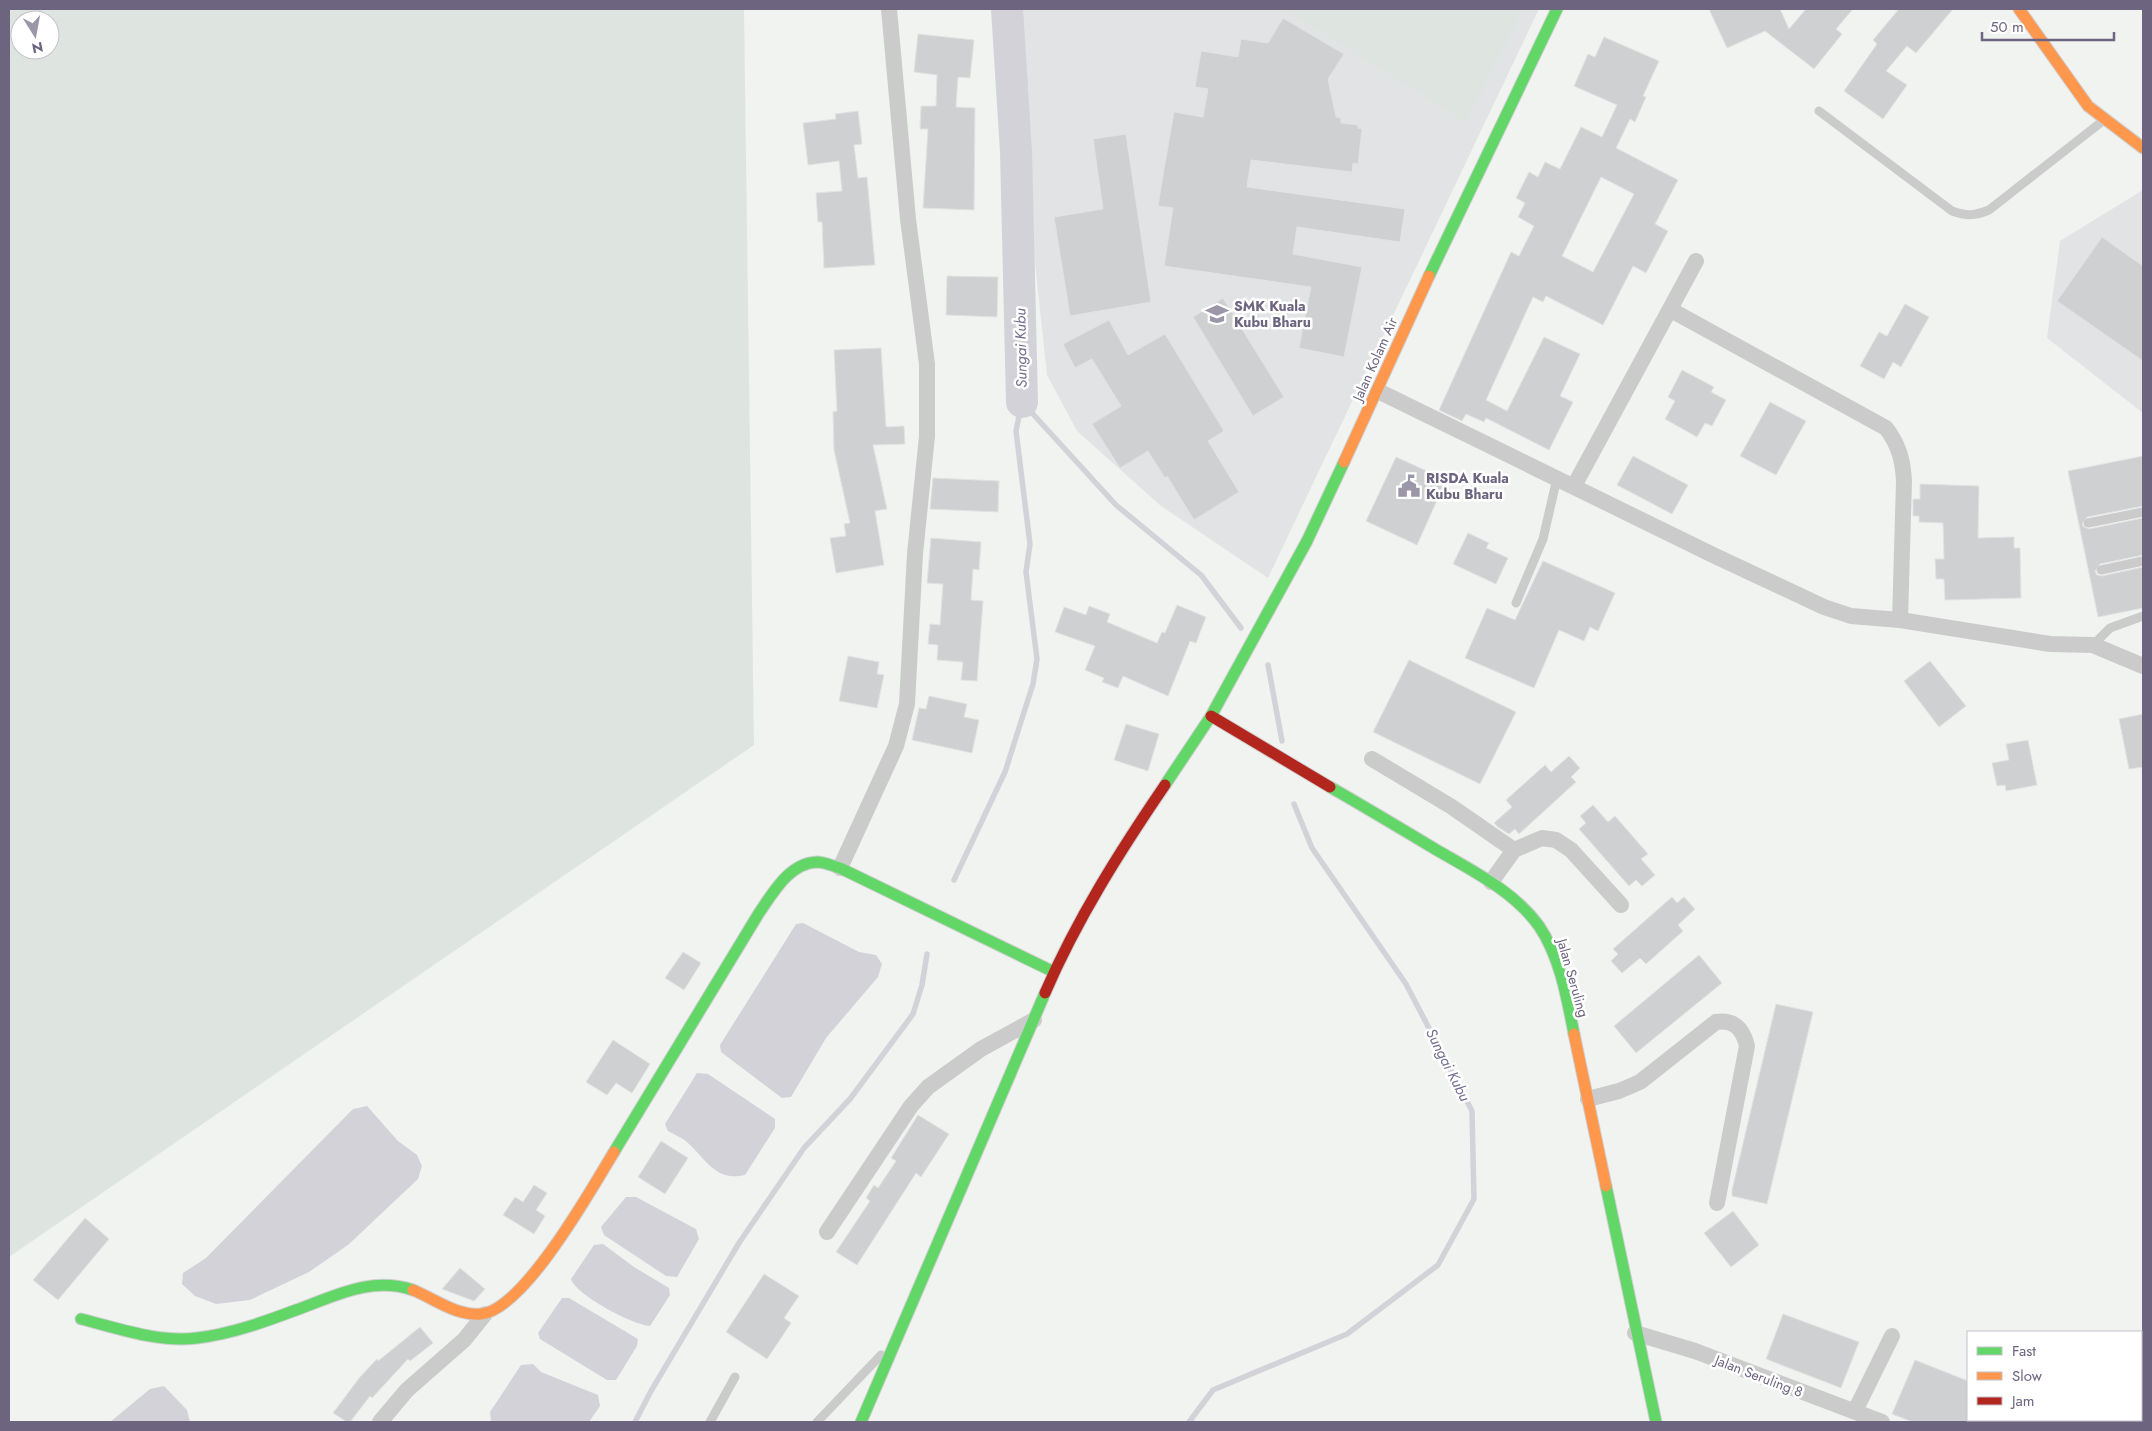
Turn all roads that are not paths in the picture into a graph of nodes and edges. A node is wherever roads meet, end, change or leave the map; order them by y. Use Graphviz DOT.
graph roads {
  1 [pos="888,9"];
  2 [pos="1556,9"];
  3 [pos="2019,9"];
  4 [pos="1819,111"];
  5 [pos="2104,120"];
  6 [pos="2143,148"];
  7 [pos="1696,262"];
  8 [pos="1670,310"];
  9 [pos="1378,391"];
  10 [pos="1557,478"];
  11 [pos="1574,486"];
  12 [pos="2143,512"];
  13 [pos="2088,523"];
  14 [pos="2143,562"];
  15 [pos="2101,570"];
  16 [pos="1516,603"];
  17 [pos="2143,616"];
  18 [pos="1900,620"];
  19 [pos="2093,644"];
  20 [pos="2143,666"];
  21 [pos="1211,716"];
  22 [pos="1372,759"];
  23 [pos="1514,850"];
  24 [pos="840,868"];
  25 [pos="1491,882"];
  26 [pos="1621,905"];
  27 [pos="1054,972"];
  28 [pos="1034,1020"];
  29 [pos="1588,1098"];
  30 [pos="1717,1203"];
  31 [pos="827,1232"];
  32 [pos="485,1314"];
  33 [pos="81,1319"];
  34 [pos="1636,1333"];
  35 [pos="1892,1336"];
  36 [pos="896,1340"];
  37 [pos="735,1377"];
  38 [pos="1855,1411"];
  39 [pos="380,1422"];
  40 [pos="710,1422"];
  41 [pos="817,1422"];
  42 [pos="861,1422"];
  43 [pos="1656,1422"];
  44 [pos="1882,1422"];
  1 -- 24 [label="street"];
  2 -- 9 [label="street, Jalan Kolam Air"];
  3 -- 5 [label="street"];
  4 -- 5 [label="lane"];
  5 -- 6 [label="street"];
  7 -- 8 [label="street"];
  8 -- 11 [label="street"];
  8 -- 18 [label="street"];
  9 -- 10 [label="street"];
  9 -- 21 [label="street, Jalan Kolam Air"];
  10 -- 11 [label="street"];
  10 -- 16 [label="lane"];
  11 -- 18 [label="street"];
  12 -- 13 [label="lane"];
  14 -- 15 [label="lane"];
  17 -- 19 [label="lane"];
  18 -- 19 [label="street"];
  19 -- 20 [label="street"];
  21 -- 25 [label="street, Jalan Seruling"];
  21 -- 27 [label="street, Jalan Kolam Air"];
  22 -- 23 [label="street"];
  23 -- 25 [label="street"];
  23 -- 26 [label="street"];
  24 -- 27 [label="street"];
  24 -- 32 [label="street"];
  25 -- 29 [label="street, Jalan Seruling"];
  27 -- 28 [label="street, Jalan Kolam Air"];
  28 -- 31 [label="street"];
  28 -- 36 [label="street, Jalan Kolam Air"];
  29 -- 30 [label="street"];
  29 -- 34 [label="street, Jalan Seruling"];
  32 -- 33 [label="street"];
  32 -- 39 [label="street"];
  34 -- 38 [label="street, Jalan Seruling 8"];
  34 -- 43 [label="street, Jalan Seruling"];
  35 -- 38 [label="street"];
  36 -- 41 [label="lane"];
  36 -- 42 [label="street, Jalan Kolam Air"];
  37 -- 40 [label="lane"];
  38 -- 44 [label="street, Jalan Seruling 8"];
}
